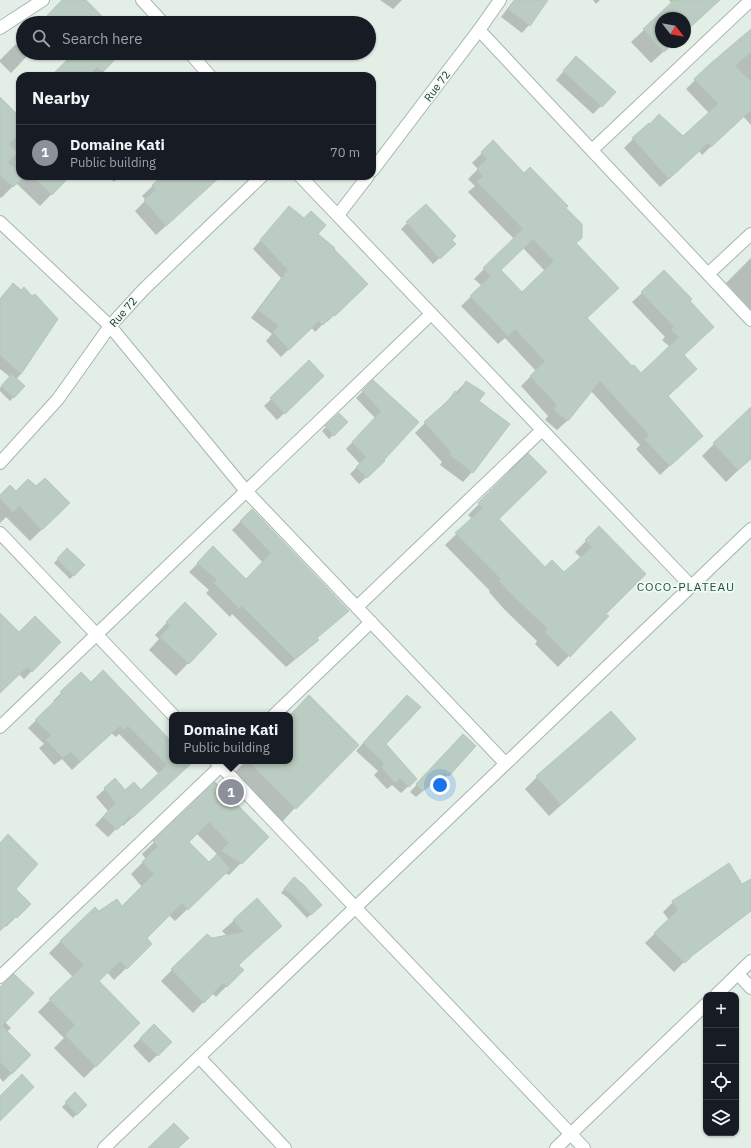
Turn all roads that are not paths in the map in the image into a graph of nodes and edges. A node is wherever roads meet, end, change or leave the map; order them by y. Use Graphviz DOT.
graph roads {
  1 [pos="43,0"];
  2 [pos="142,0"];
  3 [pos="500,0"];
  4 [pos="751,0"];
  5 [pos="18,16"];
  6 [pos="157,16"];
  7 [pos="16,18"];
  8 [pos="0,28"];
  9 [pos="479,30"];
  10 [pos="196,60"];
  11 [pos="207,72"];
  12 [pos="592,150"];
  13 [pos="376,165"];
  14 [pos="258,180"];
  15 [pos="304,180"];
  16 [pos="365,180"];
  17 [pos="338,215"];
  18 [pos="0,222"];
  19 [pos="751,234"];
  20 [pos="708,274"];
  21 [pos="431,314"];
  22 [pos="751,320"];
  23 [pos="110,326"];
  24 [pos="542,430"];
  25 [pos="0,463"];
  26 [pos="246,491"];
  27 [pos="751,529"];
  28 [pos="0,533"];
  29 [pos="691,586"];
  30 [pos="357,607"];
  31 [pos="371,622"];
  32 [pos="96,635"];
  33 [pos="170,712"];
  34 [pos="277,712"];
  35 [pos="0,727"];
  36 [pos="220,764"];
  37 [pos="222,764"];
  38 [pos="506,764"];
  39 [pos="355,907"];
  40 [pos="751,961"];
  41 [pos="738,974"];
  42 [pos="0,977"];
  43 [pos="751,988"];
  44 [pos="719,992"];
  45 [pos="703,1007"];
  46 [pos="199,1057"];
  47 [pos="571,1134"];
  48 [pos="104,1148"];
  49 [pos="285,1148"];
  50 [pos="556,1148"];
  51 [pos="584,1148"];
  1 -- 5 [label="street"];
  2 -- 6 [label="street"];
  3 -- 9 [label="street, Rue 72"];
  4 -- 12 [label="street"];
  7 -- 8 [label="street"];
  9 -- 12 [label="street"];
  9 -- 13 [label="street, Rue 72"];
  10 -- 11 [label="street"];
  12 -- 20 [label="street"];
  14 -- 23 [label="street, Rue 72"];
  15 -- 17 [label="street"];
  16 -- 17 [label="street"];
  17 -- 21 [label="street"];
  18 -- 23 [label="street"];
  19 -- 20 [label="street"];
  20 -- 22 [label="street"];
  21 -- 24 [label="street"];
  21 -- 26 [label="street"];
  23 -- 25 [label="street, Rue 72"];
  23 -- 26 [label="street"];
  24 -- 29 [label="street"];
  24 -- 30 [label="street"];
  26 -- 30 [label="street"];
  26 -- 32 [label="street"];
  27 -- 29 [label="street"];
  28 -- 32 [label="street"];
  29 -- 38 [label="street"];
  30 -- 31 [label="street"];
  31 -- 34 [label="street"];
  31 -- 38 [label="street"];
  32 -- 33 [label="street"];
  32 -- 35 [label="street"];
  36 -- 42 [label="street"];
  37 -- 39 [label="street"];
  38 -- 39 [label="street"];
  39 -- 46 [label="street"];
  39 -- 47 [label="street"];
  40 -- 41 [label="street"];
  41 -- 43 [label="street"];
  41 -- 44 [label="street"];
  45 -- 47 [label="street"];
  46 -- 48 [label="street"];
  46 -- 49 [label="street"];
  47 -- 50 [label="street"];
  47 -- 51 [label="street"];
}
